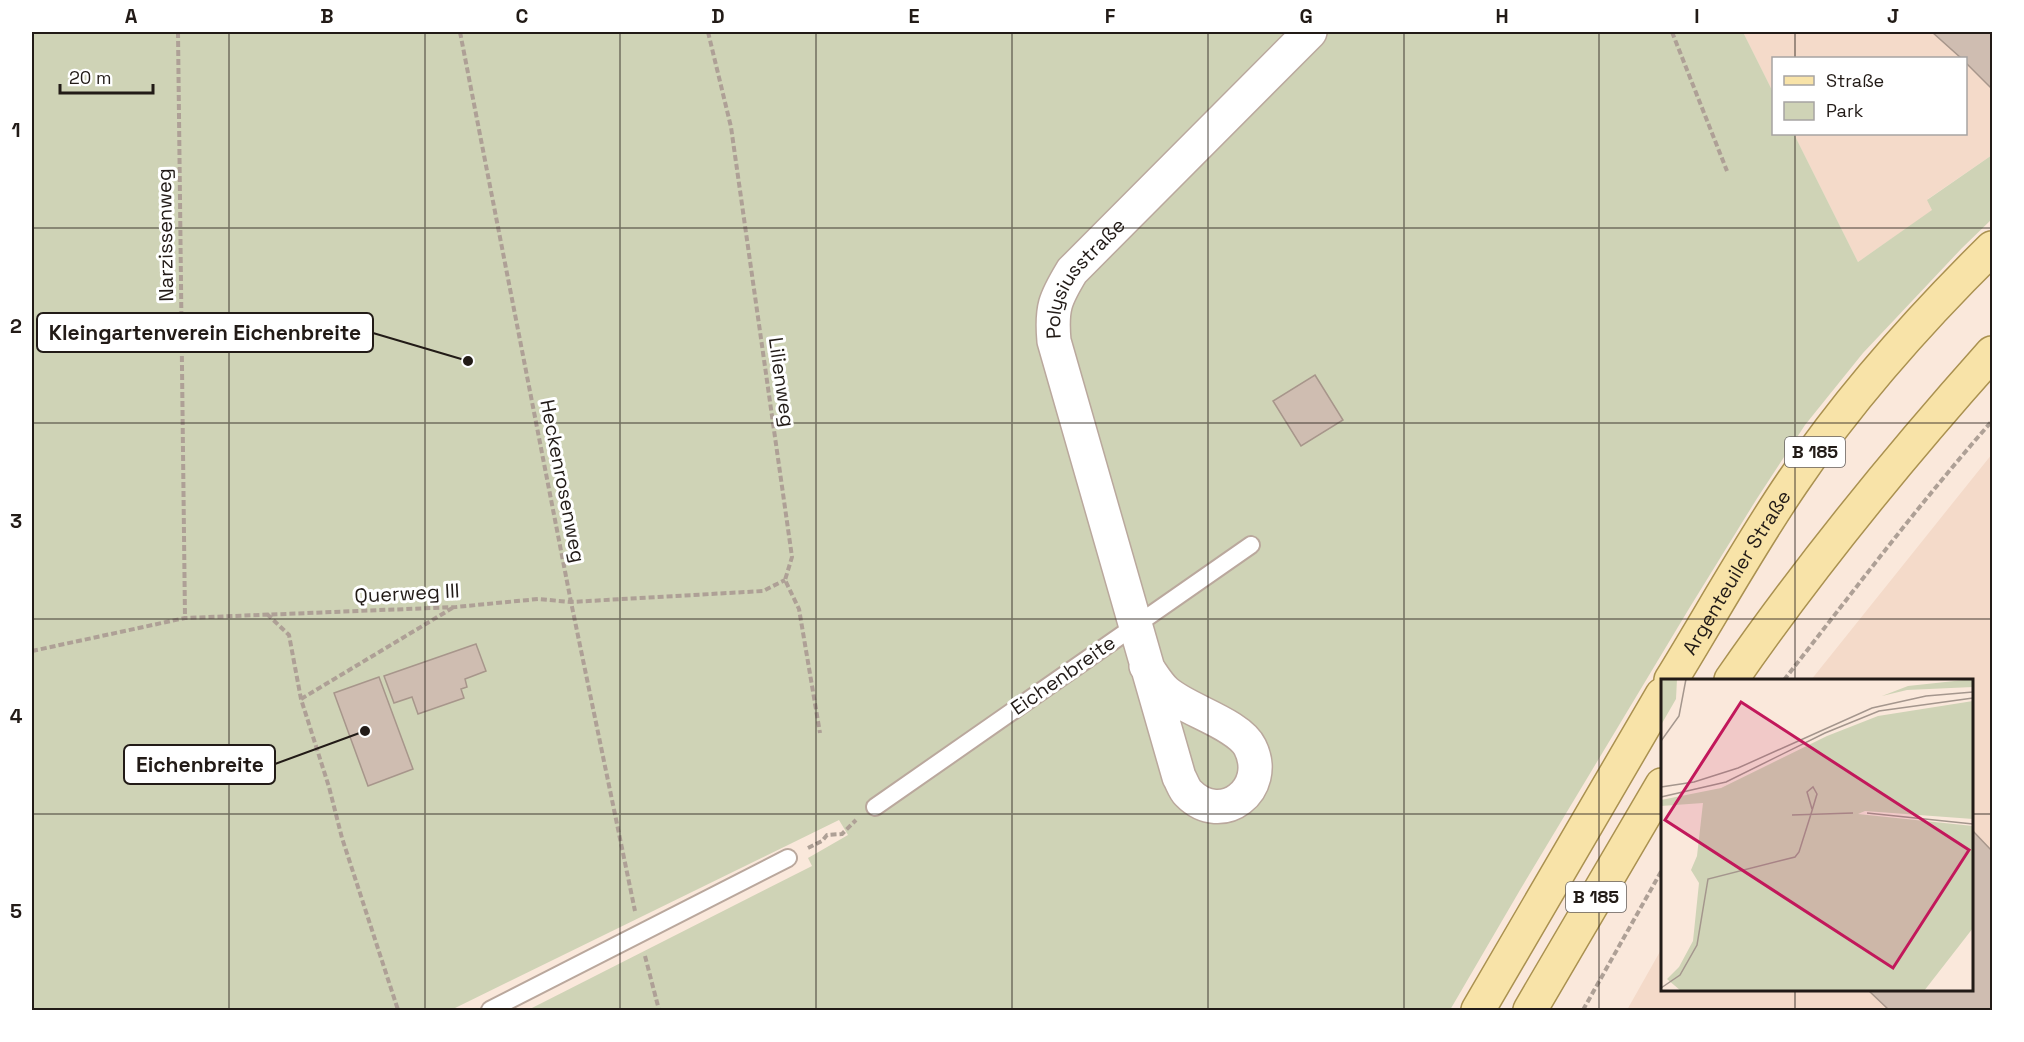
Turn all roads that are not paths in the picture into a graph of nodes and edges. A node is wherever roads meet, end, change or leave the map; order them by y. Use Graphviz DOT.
graph roads {
  1 [pos="1310,32"];
  2 [pos="1992,248"];
  3 [pos="1992,353"];
  4 [pos="1251,545"];
  5 [pos="1134,625"];
  6 [pos="1146,666"];
  7 [pos="1672,679"];
  8 [pos="1733,679"];
  9 [pos="1661,697"];
  10 [pos="1661,787"];
  11 [pos="876,807"];
  12 [pos="788,858"];
  13 [pos="490,1011"];
  14 [pos="1478,1011"];
  15 [pos="1530,1011"];
  1 -- 5 [label="street, Polysiusstraße"];
  2 -- 7 [label="main road, Argenteuiler Straße / B 185"];
  3 -- 8 [label="main road"];
  4 -- 5 [label="lane, Eichenbreite"];
  5 -- 6 [label="street, Polysiusstraße"];
  5 -- 11 [label="lane, Eichenbreite"];
  9 -- 14 [label="main road, B 185"];
  10 -- 15 [label="main road, B 185"];
  12 -- 13 [label="lane"];
}
